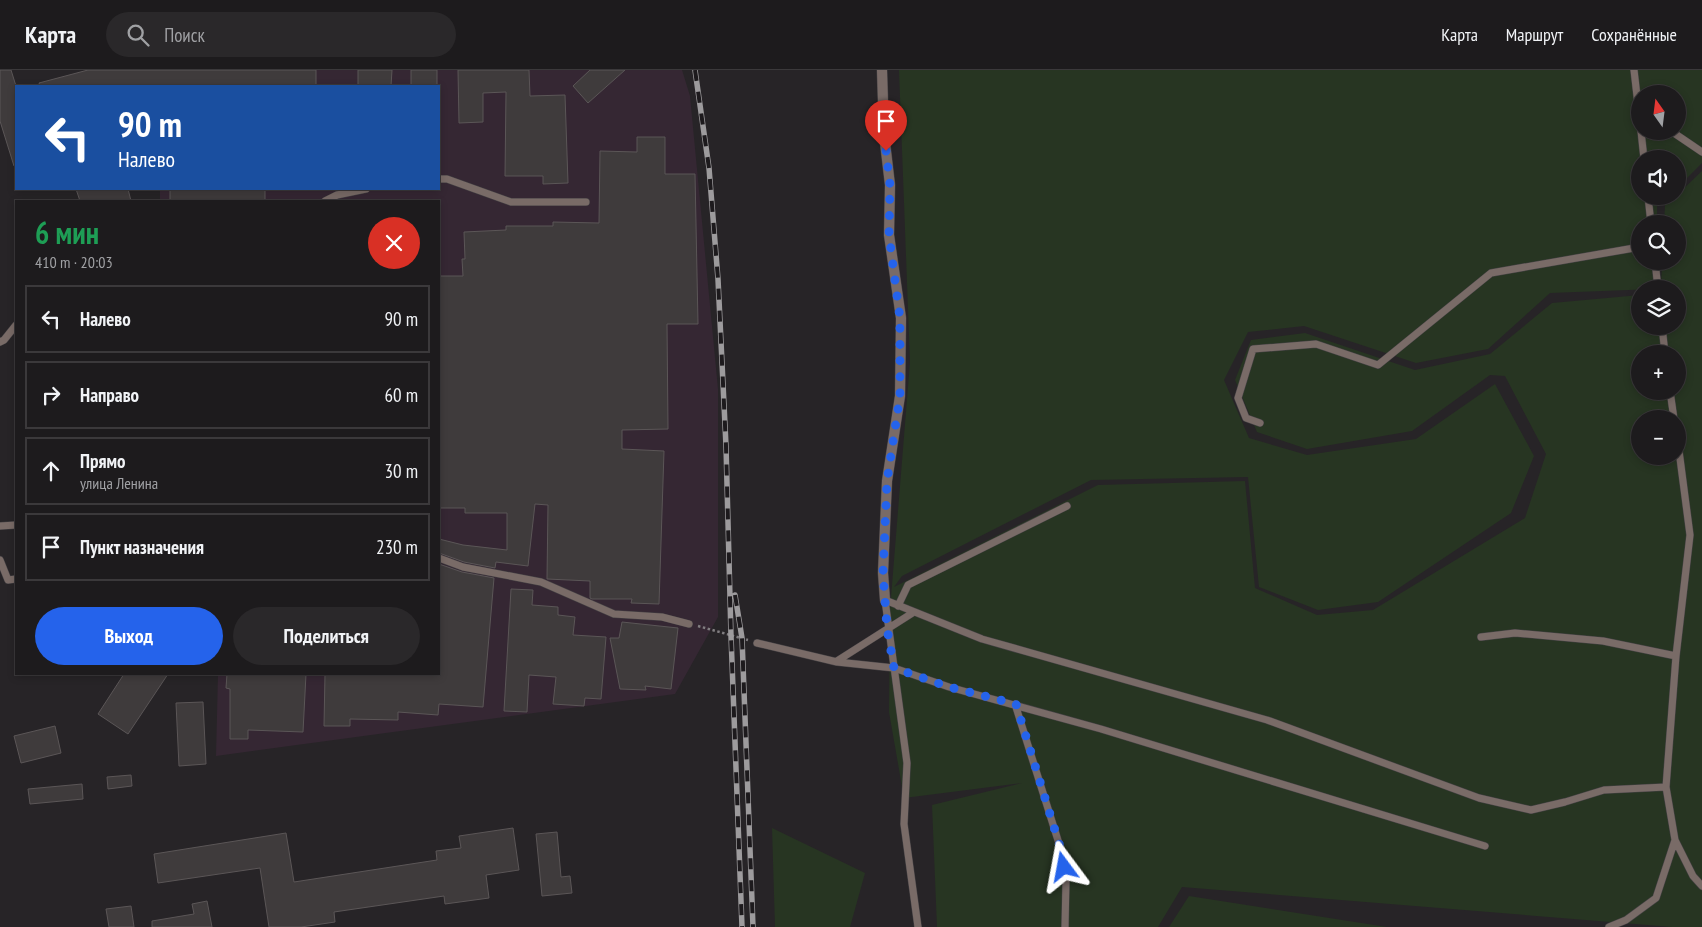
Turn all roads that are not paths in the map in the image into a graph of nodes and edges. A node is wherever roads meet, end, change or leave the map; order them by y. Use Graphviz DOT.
graph roads {
  1 [pos="882,70"];
  2 [pos="1634,70"];
  3 [pos="1636,85"];
  4 [pos="1684,140"];
  5 [pos="1702,152"];
  6 [pos="440,179"];
  7 [pos="362,190"];
  8 [pos="327,200"];
  9 [pos="586,202"];
  10 [pos="1631,249"];
  11 [pos="15,327"];
  12 [pos="0,342"];
  13 [pos="1260,423"];
  14 [pos="1681,465"];
  15 [pos="1067,506"];
  16 [pos="15,524"];
  17 [pos="0,526"];
  18 [pos="440,558"];
  19 [pos="0,560"];
  20 [pos="15,579"];
  21 [pos="885,600"];
  22 [pos="898,606"];
  23 [pos="914,612"];
  24 [pos="689,624"];
  25 [pos="887,628"];
  26 [pos="1481,637"];
  27 [pos="757,643"];
  28 [pos="1676,656"];
  29 [pos="837,662"];
  30 [pos="894,668"];
  31 [pos="1016,704"];
  32 [pos="1666,788"];
  33 [pos="1675,840"];
  34 [pos="1485,846"];
  35 [pos="1693,876"];
  36 [pos="1702,876"];
  37 [pos="1702,886"];
  38 [pos="918,927"];
  39 [pos="1065,927"];
  40 [pos="1609,927"];
  1 -- 21 [label="street"];
  2 -- 3 [label="lane"];
  4 -- 5 [label="lane"];
  6 -- 9 [label="lane"];
  7 -- 8 [label="lane"];
  10 -- 13 [label="lane"];
  11 -- 12 [label="lane"];
  14 -- 28 [label="lane"];
  15 -- 22 [label="lane"];
  16 -- 17 [label="lane"];
  18 -- 24 [label="lane"];
  19 -- 20 [label="lane"];
  21 -- 22 [label="lane"];
  21 -- 25 [label="lane"];
  22 -- 23 [label="lane"];
  23 -- 25 [label="lane"];
  23 -- 32 [label="lane"];
  25 -- 29 [label="lane"];
  25 -- 30 [label="lane"];
  26 -- 28 [label="lane"];
  27 -- 29 [label="lane"];
  28 -- 32 [label="lane"];
  29 -- 30 [label="lane"];
  30 -- 31 [label="lane"];
  30 -- 38 [label="lane"];
  31 -- 34 [label="lane"];
  31 -- 39 [label="lane"];
  32 -- 33 [label="lane"];
  33 -- 35 [label="lane"];
  33 -- 40 [label="lane"];
  35 -- 36 [label="lane"];
  35 -- 37 [label="lane"];
}
